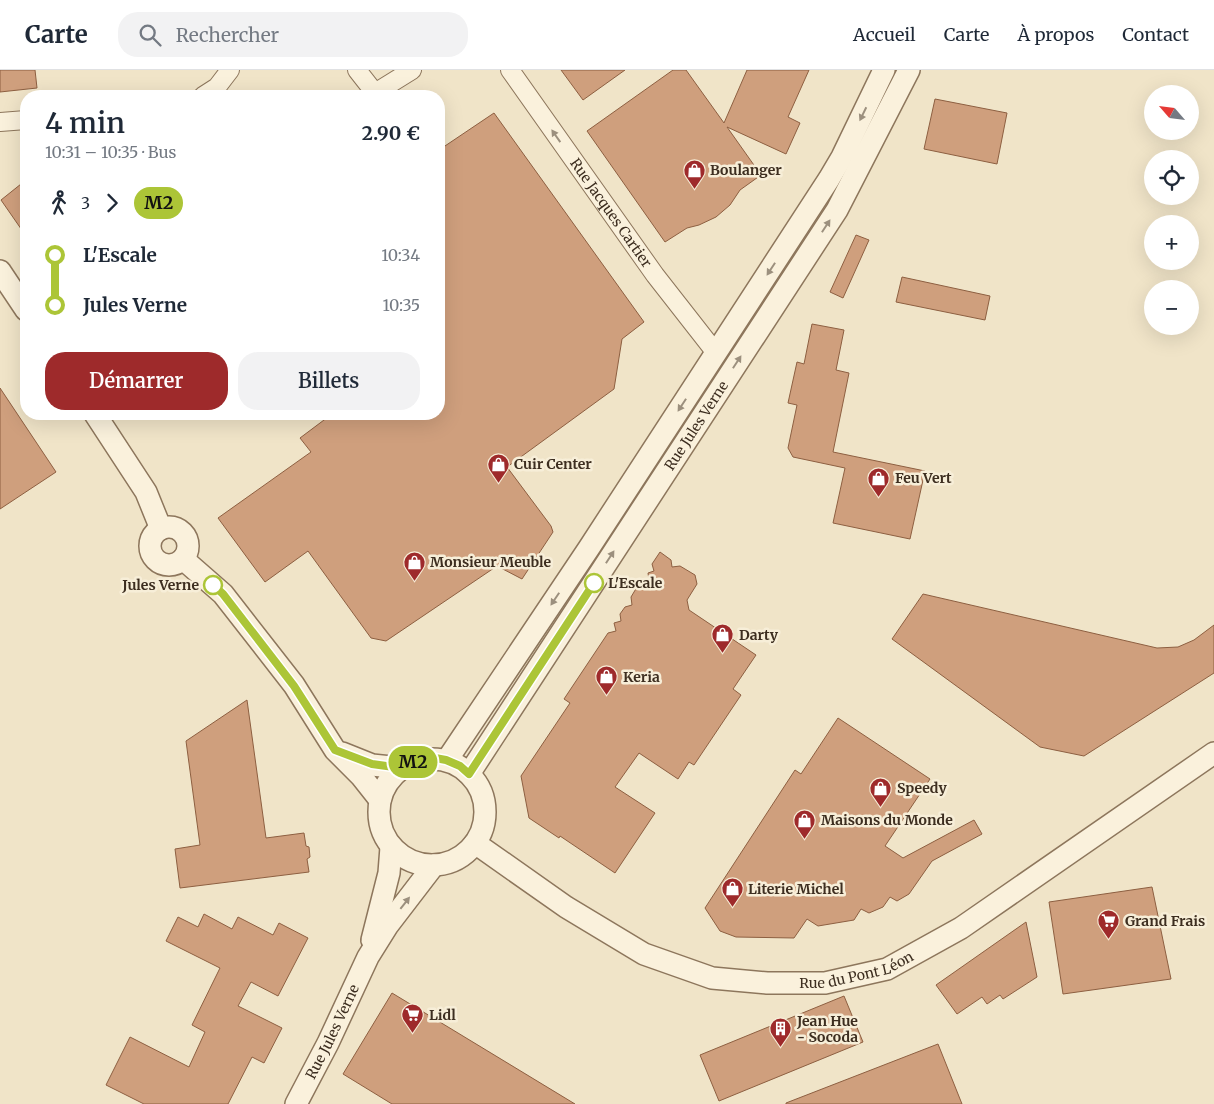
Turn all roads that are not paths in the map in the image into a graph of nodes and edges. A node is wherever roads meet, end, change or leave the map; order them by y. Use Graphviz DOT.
graph roads {
  1 [pos="230,70"];
  2 [pos="357,70"];
  3 [pos="412,70"];
  4 [pos="884,70"];
  5 [pos="909,70"];
  6 [pos="511,72"];
  7 [pos="212,90"];
  8 [pos="373,90"];
  9 [pos="380,90"];
  10 [pos="20,120"];
  11 [pos="0,122"];
  12 [pos="0,271"];
  13 [pos="20,301"];
  14 [pos="716,353"];
  15 [pos="99,420"];
  16 [pos="161,529"];
  17 [pos="183,559"];
  18 [pos="335,750"];
  19 [pos="1214,752"];
  20 [pos="446,760"];
  21 [pos="401,768"];
  22 [pos="469,774"];
  23 [pos="380,800"];
  24 [pos="475,843"];
  25 [pos="391,846"];
  26 [pos="434,865"];
  27 [pos="368,957"];
  28 [pos="296,1104"];
  1 -- 7 [label="street"];
  2 -- 8 [label="street"];
  3 -- 9 [label="street"];
  4 -- 14 [label="street, Rue Jules Verne, one-way"];
  22 -- 5 [label="street, Rue Jules Verne, one-way"];
  14 -- 6 [label="street, Rue Jacques Cartier, one-way"];
  10 -- 11 [label="street"];
  12 -- 13 [label="street"];
  14 -- 20 [label="street, Rue Jules Verne, one-way"];
  15 -- 16 [label="street"];
  16 -- 17 [label="street"];
  16 -- 17 [label="street"];
  17 -- 18 [label="street"];
  18 -- 21 [label="street"];
  18 -- 23 [label="street"];
  19 -- 24 [label="street, Rue du Pont Léon"];
  20 -- 21 [label="street"];
  20 -- 22 [label="street"];
  21 -- 23 [label="street"];
  22 -- 24 [label="street"];
  23 -- 25 [label="street"];
  24 -- 26 [label="street"];
  25 -- 26 [label="street"];
  25 -- 27 [label="street, Rue Jules Verne"];
  27 -- 26 [label="street, Rue Jules Verne, one-way"];
  27 -- 28 [label="street, Rue Jules Verne"];
}
